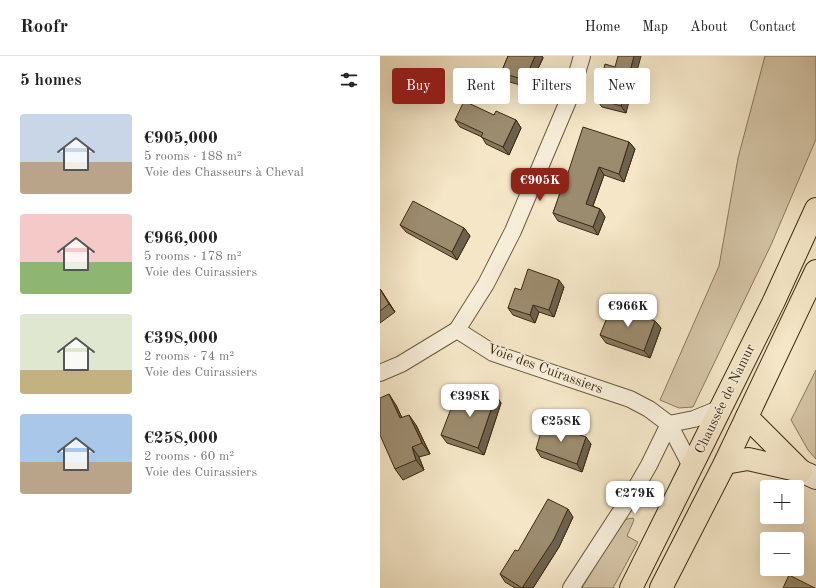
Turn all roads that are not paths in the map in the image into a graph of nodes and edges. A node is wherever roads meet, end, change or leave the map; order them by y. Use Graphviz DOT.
graph roads {
  1 [pos="582,56"];
  2 [pos="816,209"];
  3 [pos="816,271"];
  4 [pos="457,330"];
  5 [pos="380,373"];
  6 [pos="721,408"];
  7 [pos="747,417"];
  8 [pos="670,424"];
  9 [pos="725,462"];
  10 [pos="692,468"];
  11 [pos="808,474"];
  12 [pos="571,588"];
  13 [pos="631,588"];
  14 [pos="661,588"];
  1 -- 4 [label="street"];
  2 -- 6 [label="main road, Chaussée de Namur"];
  3 -- 7 [label="main road, Chaussée de Namur"];
  4 -- 5 [label="street"];
  4 -- 8 [label="street, Voie des Cuirassiers"];
  6 -- 8 [label="street"];
  6 -- 10 [label="main road, Chaussée de Namur"];
  7 -- 9 [label="main road, Chaussée de Namur"];
  7 -- 11 [label="main road"];
  8 -- 10 [label="street, Voie des Cuirassiers"];
  8 -- 12 [label="street"];
  9 -- 11 [label="main road"];
  9 -- 14 [label="main road, Chaussée de Namur"];
  10 -- 13 [label="main road, Chaussée de Namur"];
}
